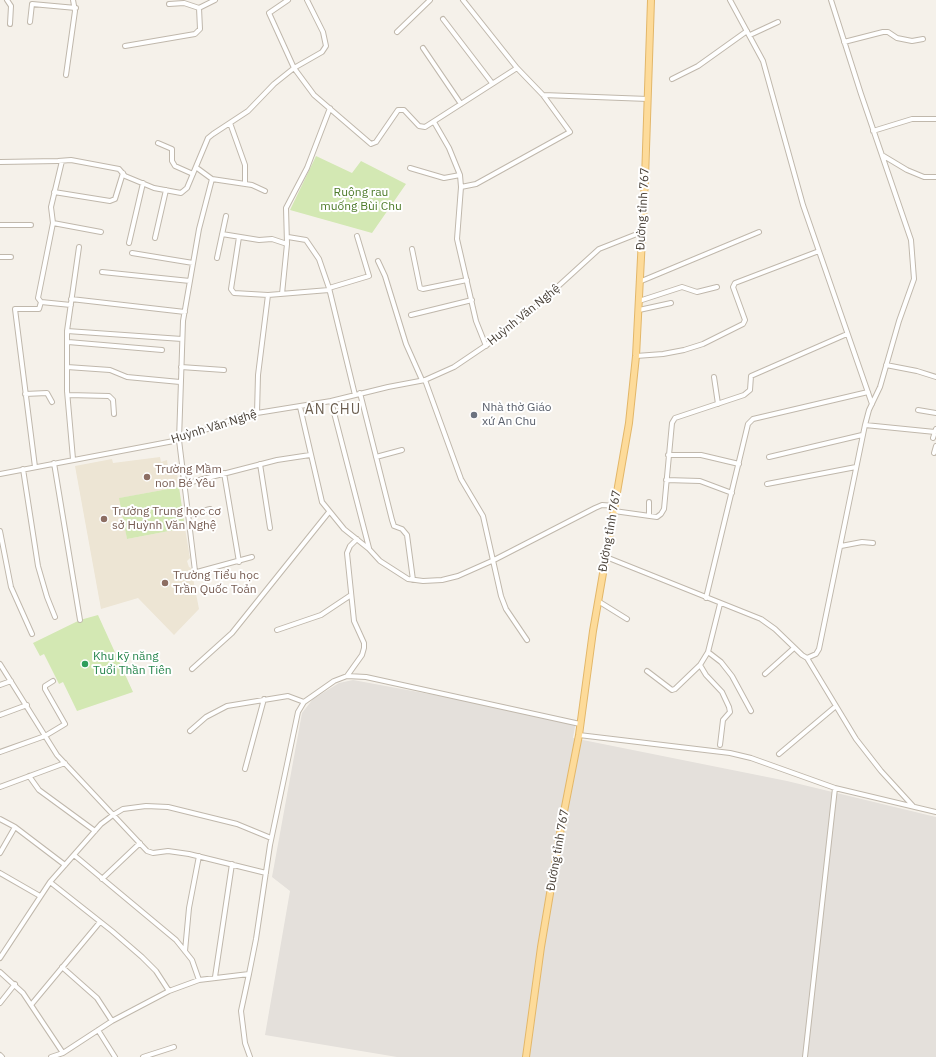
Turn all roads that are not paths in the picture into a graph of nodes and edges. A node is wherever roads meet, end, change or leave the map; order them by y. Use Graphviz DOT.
graph roads {
  1 [pos="7,0"];
  2 [pos="73,0"];
  3 [pos="215,0"];
  4 [pos="288,0"];
  5 [pos="307,0"];
  6 [pos="430,0"];
  7 [pos="463,0"];
  8 [pos="651,0"];
  9 [pos="730,0"];
  10 [pos="831,0"];
  11 [pos="32,2"];
  12 [pos="169,4"];
  13 [pos="76,8"];
  14 [pos="199,8"];
  15 [pos="443,19"];
  16 [pos="30,22"];
  17 [pos="778,22"];
  18 [pos="10,24"];
  19 [pos="397,32"];
  20 [pos="748,33"];
  21 [pos="923,39"];
  22 [pos="844,42"];
  23 [pos="125,46"];
  24 [pos="423,48"];
  25 [pos="294,68"];
  26 [pos="517,68"];
  27 [pos="66,75"];
  28 [pos="672,79"];
  29 [pos="492,83"];
  30 [pos="543,95"];
  31 [pos="648,99"];
  32 [pos="461,104"];
  33 [pos="330,108"];
  34 [pos="936,119"];
  35 [pos="434,122"];
  36 [pos="230,123"];
  37 [pos="873,131"];
  38 [pos="158,143"];
  39 [pos="881,155"];
  40 [pos="62,161"];
  41 [pos="0,162"];
  42 [pos="197,168"];
  43 [pos="410,168"];
  44 [pos="123,173"];
  45 [pos="194,174"];
  46 [pos="460,176"];
  47 [pos="936,177"];
  48 [pos="212,179"];
  49 [pos="143,183"];
  50 [pos="245,184"];
  51 [pos="461,188"];
  52 [pos="166,190"];
  53 [pos="265,191"];
  54 [pos="54,192"];
  55 [pos="226,216"];
  56 [pos="53,223"];
  57 [pos="0,225"];
  58 [pos="31,225"];
  59 [pos="101,232"];
  60 [pos="642,232"];
  61 [pos="759,232"];
  62 [pos="222,234"];
  63 [pos="357,236"];
  64 [pos="239,237"];
  65 [pos="288,237"];
  66 [pos="155,238"];
  67 [pos="129,243"];
  68 [pos="287,244"];
  69 [pos="79,247"];
  70 [pos="412,249"];
  71 [pos="819,251"];
  72 [pos="132,253"];
  73 [pos="0,257"];
  74 [pos="11,257"];
  75 [pos="217,258"];
  76 [pos="378,261"];
  77 [pos="193,263"];
  78 [pos="102,272"];
  79 [pos="467,280"];
  80 [pos="190,281"];
  81 [pos="639,282"];
  82 [pos="716,287"];
  83 [pos="329,289"];
  84 [pos="282,294"];
  85 [pos="268,295"];
  86 [pos="72,299"];
  87 [pos="472,300"];
  88 [pos="639,301"];
  89 [pos="41,302"];
  90 [pos="671,303"];
  91 [pos="71,305"];
  92 [pos="639,310"];
  93 [pos="185,312"];
  94 [pos="411,315"];
  95 [pos="67,331"];
  96 [pos="847,334"];
  97 [pos="182,339"];
  98 [pos="68,342"];
  99 [pos="486,346"];
  100 [pos="162,350"];
  101 [pos="636,356"];
  102 [pos="886,364"];
  103 [pos="67,367"];
  104 [pos="181,367"];
  105 [pos="224,370"];
  106 [pos="714,377"];
  107 [pos="936,377"];
  108 [pos="424,380"];
  109 [pos="180,382"];
  110 [pos="868,392"];
  111 [pos="360,393"];
  112 [pos="25,394"];
  113 [pos="68,395"];
  114 [pos="355,395"];
  115 [pos="331,401"];
  116 [pos="52,402"];
  117 [pos="718,404"];
  118 [pos="872,404"];
  119 [pos="300,407"];
  120 [pos="918,410"];
  121 [pos="257,413"];
  122 [pos="936,413"];
  123 [pos="114,414"];
  124 [pos="865,425"];
  125 [pos="936,430"];
  126 [pos="862,435"];
  127 [pos="933,438"];
  128 [pos="179,440"];
  129 [pos="936,446"];
  130 [pos="402,450"];
  131 [pos="934,453"];
  132 [pos="310,455"];
  133 [pos="668,456"];
  134 [pos="376,457"];
  135 [pos="769,457"];
  136 [pos="73,459"];
  137 [pos="54,463"];
  138 [pos="260,464"];
  139 [pos="739,464"];
  140 [pos="34,467"];
  141 [pos="856,467"];
  142 [pos="23,469"];
  143 [pos="224,473"];
  144 [pos="0,474"];
  145 [pos="666,480"];
  146 [pos="184,484"];
  147 [pos="767,484"];
  148 [pos="732,493"];
  149 [pos="650,502"];
  150 [pos="614,508"];
  151 [pos="210,509"];
  152 [pos="329,512"];
  153 [pos="188,514"];
  154 [pos="649,516"];
  155 [pos="270,528"];
  156 [pos="0,531"];
  157 [pos="357,540"];
  158 [pos="872,543"];
  159 [pos="841,546"];
  160 [pos="369,549"];
  161 [pos="252,557"];
  162 [pos="606,557"];
  163 [pos="494,560"];
  164 [pos="238,562"];
  165 [pos="413,580"];
  166 [pos="351,595"];
  167 [pos="706,598"];
  168 [pos="598,601"];
  169 [pos="720,604"];
  170 [pos="55,617"];
  171 [pos="627,619"];
  172 [pos="80,620"];
  173 [pos="277,630"];
  174 [pos="32,634"];
  175 [pos="527,640"];
  176 [pos="794,648"];
  177 [pos="708,652"];
  178 [pos="807,658"];
  179 [pos="0,664"];
  180 [pos="700,665"];
  181 [pos="192,670"];
  182 [pos="648,670"];
  183 [pos="764,674"];
  184 [pos="347,676"];
  185 [pos="53,680"];
  186 [pos="11,681"];
  187 [pos="0,685"];
  188 [pos="264,699"];
  189 [pos="304,702"];
  190 [pos="27,705"];
  191 [pos="836,706"];
  192 [pos="751,712"];
  193 [pos="0,715"];
  194 [pos="580,724"];
  195 [pos="190,731"];
  196 [pos="579,735"];
  197 [pos="45,736"];
  198 [pos="720,745"];
  199 [pos="0,752"];
  200 [pos="779,754"];
  201 [pos="65,763"];
  202 [pos="246,769"];
  203 [pos="29,776"];
  204 [pos="0,787"];
  205 [pos="835,788"];
  206 [pos="913,807"];
  207 [pos="936,812"];
  208 [pos="113,815"];
  209 [pos="0,819"];
  210 [pos="15,827"];
  211 [pos="95,831"];
  212 [pos="271,838"];
  213 [pos="140,843"];
  214 [pos="0,853"];
  215 [pos="74,855"];
  216 [pos="199,856"];
  217 [pos="232,864"];
  218 [pos="65,865"];
  219 [pos="0,873"];
  220 [pos="266,873"];
  221 [pos="102,879"];
  222 [pos="50,882"];
  223 [pos="40,896"];
  224 [pos="100,922"];
  225 [pos="185,950"];
  226 [pos="0,958"];
  227 [pos="62,967"];
  228 [pos="0,972"];
  229 [pos="249,974"];
  230 [pos="215,977"];
  231 [pos="199,980"];
  232 [pos="15,984"];
  233 [pos="169,991"];
  234 [pos="0,1003"];
  235 [pos="31,1005"];
  236 [pos="112,1021"];
  237 [pos="98,1030"];
  238 [pos="174,1047"];
  239 [pos="63,1053"];
  240 [pos="51,1057"];
  241 [pos="115,1057"];
  242 [pos="143,1057"];
  243 [pos="250,1057"];
  244 [pos="526,1057"];
  245 [pos="805,1057"];
  1 -- 18 [label="street"];
  2 -- 13 [label="street"];
  3 -- 14 [label="street"];
  4 -- 25 [label="street"];
  5 -- 25 [label="street"];
  6 -- 19 [label="street"];
  7 -- 26 [label="street"];
  8 -- 31 [label="main road, Đường tỉnh 767"];
  9 -- 20 [label="street"];
  10 -- 22 [label="street"];
  11 -- 13 [label="street"];
  11 -- 16 [label="street"];
  12 -- 14 [label="street"];
  13 -- 27 [label="street"];
  14 -- 23 [label="street"];
  15 -- 29 [label="street"];
  17 -- 20 [label="street"];
  20 -- 28 [label="street"];
  20 -- 71 [label="street"];
  21 -- 22 [label="street"];
  22 -- 37 [label="street"];
  24 -- 32 [label="street"];
  25 -- 33 [label="street"];
  25 -- 36 [label="street"];
  26 -- 29 [label="street"];
  26 -- 30 [label="street"];
  29 -- 32 [label="street"];
  30 -- 31 [label="street"];
  30 -- 51 [label="street"];
  31 -- 60 [label="main road, Đường tỉnh 767"];
  32 -- 35 [label="street"];
  33 -- 35 [label="street"];
  33 -- 65 [label="street"];
  34 -- 37 [label="street"];
  35 -- 46 [label="street"];
  36 -- 42 [label="street"];
  36 -- 50 [label="street"];
  37 -- 39 [label="street"];
  38 -- 45 [label="street"];
  39 -- 47 [label="street"];
  39 -- 102 [label="street"];
  40 -- 41 [label="street"];
  40 -- 44 [label="street"];
  40 -- 54 [label="street"];
  42 -- 45 [label="street"];
  42 -- 48 [label="street"];
  43 -- 46 [label="street"];
  44 -- 49 [label="street"];
  44 -- 54 [label="street"];
  45 -- 52 [label="street"];
  46 -- 51 [label="street"];
  48 -- 50 [label="street"];
  48 -- 77 [label="street"];
  49 -- 52 [label="street"];
  49 -- 67 [label="street"];
  50 -- 53 [label="street"];
  51 -- 79 [label="street"];
  52 -- 66 [label="street"];
  54 -- 56 [label="street"];
  55 -- 62 [label="street"];
  56 -- 59 [label="street"];
  56 -- 89 [label="street"];
  57 -- 58 [label="street"];
  60 -- 81 [label="main road, Đường tỉnh 767"];
  60 -- 99 [label="street, Huỳnh Văn Nghệ"];
  61 -- 81 [label="street"];
  62 -- 64 [label="street"];
  62 -- 75 [label="street"];
  63 -- 83 [label="street"];
  64 -- 68 [label="street"];
  64 -- 85 [label="street"];
  65 -- 68 [label="street"];
  65 -- 83 [label="street"];
  68 -- 84 [label="street"];
  69 -- 86 [label="street"];
  70 -- 79 [label="street"];
  71 -- 96 [label="street"];
  71 -- 101 [label="street"];
  72 -- 77 [label="street"];
  73 -- 74 [label="street"];
  76 -- 108 [label="street"];
  77 -- 80 [label="street"];
  78 -- 80 [label="street"];
  79 -- 87 [label="street"];
  80 -- 93 [label="street"];
  81 -- 88 [label="main road, Đường tỉnh 767"];
  82 -- 88 [label="street"];
  83 -- 84 [label="street"];
  83 -- 114 [label="street"];
  84 -- 85 [label="street"];
  85 -- 121 [label="street"];
  86 -- 91 [label="street"];
  86 -- 93 [label="street"];
  87 -- 94 [label="street"];
  87 -- 99 [label="street"];
  88 -- 92 [label="main road, Đường tỉnh 767"];
  89 -- 91 [label="street"];
  89 -- 112 [label="street"];
  90 -- 92 [label="street"];
  91 -- 95 [label="street"];
  92 -- 101 [label="main road, Đường tỉnh 767"];
  93 -- 97 [label="street"];
  95 -- 97 [label="street"];
  95 -- 98 [label="street"];
  96 -- 110 [label="street"];
  96 -- 117 [label="street"];
  97 -- 104 [label="street"];
  98 -- 100 [label="street"];
  98 -- 103 [label="street"];
  99 -- 108 [label="street, Huỳnh Văn Nghệ"];
  101 -- 150 [label="main road, Đường tỉnh 767"];
  102 -- 107 [label="street"];
  102 -- 118 [label="street"];
  103 -- 109 [label="street"];
  103 -- 113 [label="street"];
  104 -- 105 [label="street"];
  104 -- 109 [label="street"];
  106 -- 117 [label="street"];
  108 -- 111 [label="street, Huỳnh Văn Nghệ"];
  108 -- 163 [label="street"];
  109 -- 128 [label="street"];
  110 -- 118 [label="street"];
  110 -- 139 [label="street"];
  111 -- 114 [label="street, Huỳnh Văn Nghệ"];
  111 -- 134 [label="street"];
  112 -- 116 [label="street"];
  112 -- 140 [label="street"];
  113 -- 123 [label="street"];
  113 -- 136 [label="street"];
  114 -- 115 [label="street, Huỳnh Văn Nghệ"];
  115 -- 119 [label="street, Huỳnh Văn Nghệ"];
  115 -- 160 [label="street"];
  117 -- 133 [label="street"];
  118 -- 124 [label="street"];
  119 -- 121 [label="street, Huỳnh Văn Nghệ"];
  119 -- 132 [label="street"];
  120 -- 122 [label="street"];
  121 -- 128 [label="street, Huỳnh Văn Nghệ"];
  124 -- 125 [label="street"];
  124 -- 126 [label="street"];
  125 -- 127 [label="street"];
  126 -- 135 [label="street"];
  126 -- 141 [label="street"];
  128 -- 136 [label="street, Huỳnh Văn Nghệ"];
  128 -- 146 [label="street"];
  129 -- 131 [label="street"];
  130 -- 134 [label="street"];
  132 -- 138 [label="street"];
  132 -- 152 [label="street"];
  133 -- 139 [label="street"];
  133 -- 145 [label="street"];
  134 -- 165 [label="street"];
  136 -- 137 [label="street, Huỳnh Văn Nghệ"];
  137 -- 140 [label="street, Huỳnh Văn Nghệ"];
  137 -- 172 [label="street"];
  138 -- 143 [label="street"];
  138 -- 155 [label="street"];
  139 -- 148 [label="street"];
  140 -- 142 [label="street, Huỳnh Văn Nghệ"];
  141 -- 147 [label="street"];
  141 -- 159 [label="street"];
  142 -- 144 [label="street, Huỳnh Văn Nghệ"];
  142 -- 170 [label="street"];
  143 -- 146 [label="street"];
  143 -- 164 [label="street"];
  145 -- 148 [label="street"];
  145 -- 154 [label="street"];
  146 -- 153 [label="street"];
  148 -- 167 [label="street"];
  149 -- 154 [label="street"];
  150 -- 154 [label="street"];
  150 -- 162 [label="main road, Đường tỉnh 767"];
  150 -- 163 [label="street"];
  151 -- 153 [label="street"];
  152 -- 157 [label="street"];
  152 -- 181 [label="street"];
  153 -- 164 [label="street"];
  156 -- 174 [label="street"];
  157 -- 160 [label="street"];
  157 -- 166 [label="street"];
  158 -- 159 [label="street"];
  159 -- 178 [label="street"];
  160 -- 165 [label="street"];
  161 -- 164 [label="street"];
  162 -- 167 [label="street"];
  162 -- 168 [label="main road, Đường tỉnh 767"];
  163 -- 165 [label="street"];
  163 -- 175 [label="street"];
  166 -- 173 [label="street"];
  166 -- 184 [label="street"];
  167 -- 169 [label="street"];
  168 -- 171 [label="street"];
  168 -- 194 [label="main road, Đường tỉnh 767"];
  169 -- 176 [label="street"];
  169 -- 177 [label="street"];
  176 -- 178 [label="street"];
  176 -- 183 [label="street"];
  177 -- 180 [label="street"];
  177 -- 192 [label="street"];
  178 -- 191 [label="street"];
  179 -- 186 [label="street"];
  180 -- 182 [label="street"];
  180 -- 198 [label="street"];
  184 -- 189 [label="street"];
  184 -- 194 [label="street"];
  185 -- 197 [label="street"];
  186 -- 187 [label="street"];
  186 -- 190 [label="street"];
  188 -- 189 [label="street"];
  188 -- 195 [label="street"];
  188 -- 202 [label="street"];
  189 -- 212 [label="street"];
  190 -- 193 [label="street"];
  190 -- 197 [label="street"];
  191 -- 200 [label="street"];
  191 -- 206 [label="street"];
  194 -- 196 [label="main road, Đường tỉnh 767"];
  196 -- 205 [label="street"];
  196 -- 244 [label="main road, Đường tỉnh 767"];
  197 -- 199 [label="street"];
  197 -- 201 [label="street"];
  201 -- 203 [label="street"];
  201 -- 208 [label="street"];
  203 -- 204 [label="street"];
  203 -- 211 [label="street"];
  205 -- 206 [label="street"];
  205 -- 245 [label="street"];
  206 -- 207 [label="street"];
  208 -- 211 [label="street"];
  208 -- 212 [label="street"];
  208 -- 213 [label="street"];
  209 -- 210 [label="street"];
  210 -- 214 [label="street"];
  210 -- 218 [label="street"];
  211 -- 215 [label="street"];
  212 -- 220 [label="street"];
  213 -- 216 [label="street"];
  213 -- 221 [label="street"];
  215 -- 218 [label="street"];
  215 -- 221 [label="street"];
  216 -- 217 [label="street"];
  216 -- 225 [label="street"];
  217 -- 220 [label="street"];
  217 -- 230 [label="street"];
  218 -- 222 [label="street"];
  219 -- 223 [label="street"];
  220 -- 229 [label="street"];
  221 -- 225 [label="street"];
  222 -- 223 [label="street"];
  222 -- 224 [label="street"];
  223 -- 226 [label="street"];
  224 -- 227 [label="street"];
  224 -- 233 [label="street"];
  225 -- 231 [label="street"];
  227 -- 235 [label="street"];
  227 -- 236 [label="street"];
  228 -- 232 [label="street"];
  229 -- 230 [label="street"];
  229 -- 243 [label="street"];
  230 -- 231 [label="street"];
  231 -- 233 [label="street"];
  232 -- 234 [label="street"];
  232 -- 235 [label="street"];
  233 -- 236 [label="street"];
  235 -- 239 [label="street"];
  236 -- 237 [label="street"];
  237 -- 239 [label="street"];
  237 -- 241 [label="street"];
  238 -- 242 [label="street"];
  239 -- 240 [label="street"];
}
